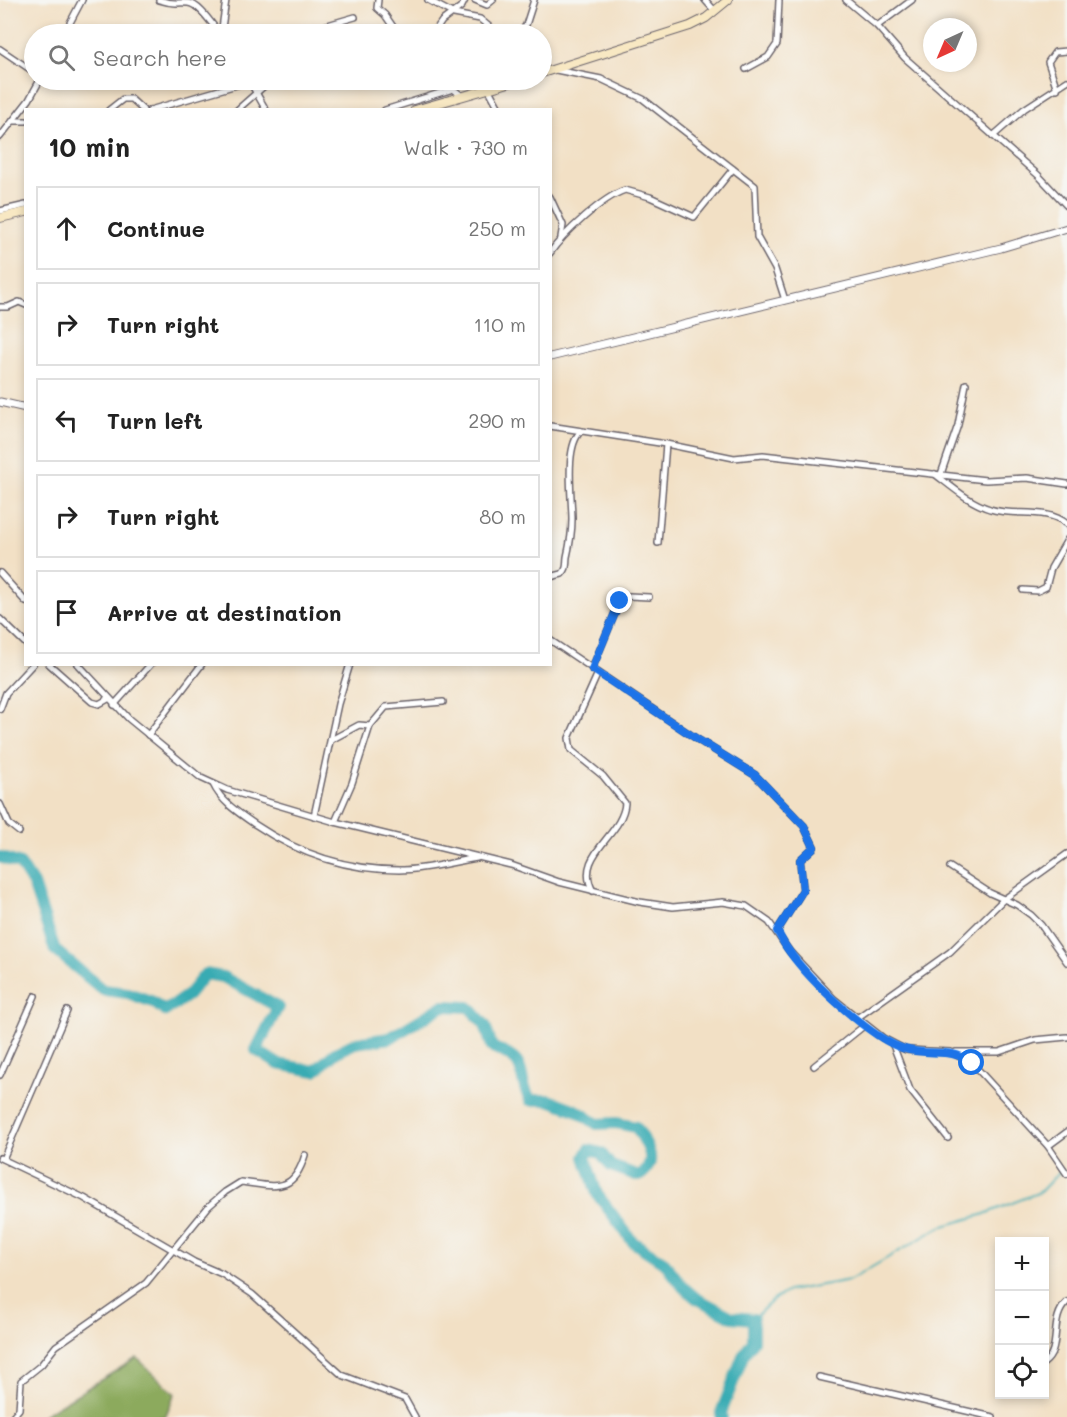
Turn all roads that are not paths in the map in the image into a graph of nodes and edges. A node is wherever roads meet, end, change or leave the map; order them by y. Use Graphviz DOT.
graph roads {
  1 [pos="82,0"];
  2 [pos="159,0"];
  3 [pos="226,0"];
  4 [pos="378,0"];
  5 [pos="428,0"];
  6 [pos="465,0"];
  7 [pos="475,0"];
  8 [pos="493,0"];
  9 [pos="534,0"];
  10 [pos="705,0"];
  11 [pos="728,0"];
  12 [pos="779,0"];
  13 [pos="846,0"];
  14 [pos="912,0"];
  15 [pos="714,10"];
  16 [pos="453,14"];
  17 [pos="355,17"];
  18 [pos="69,24"];
  19 [pos="211,24"];
  20 [pos="221,24"];
  21 [pos="331,24"];
  22 [pos="391,24"];
  23 [pos="440,24"];
  24 [pos="486,24"];
  25 [pos="526,24"];
  26 [pos="877,26"];
  27 [pos="0,49"];
  28 [pos="1067,51"];
  29 [pos="24,65"];
  30 [pos="555,69"];
  31 [pos="746,69"];
  32 [pos="552,70"];
  33 [pos="1067,81"];
  34 [pos="1057,89"];
  35 [pos="33,90"];
  36 [pos="217,90"];
  37 [pos="259,90"];
  38 [pos="450,90"];
  39 [pos="454,90"];
  40 [pos="475,90"];
  41 [pos="491,90"];
  42 [pos="257,92"];
  43 [pos="462,96"];
  44 [pos="112,108"];
  45 [pos="141,108"];
  46 [pos="157,108"];
  47 [pos="239,108"];
  48 [pos="265,108"];
  49 [pos="391,108"];
  50 [pos="422,108"];
  51 [pos="499,108"];
  52 [pos="13,121"];
  53 [pos="24,121"];
  54 [pos="993,136"];
  55 [pos="0,137"];
  56 [pos="733,169"];
  57 [pos="552,201"];
  58 [pos="24,205"];
  59 [pos="1067,206"];
  60 [pos="0,211"];
  61 [pos="24,212"];
  62 [pos="0,218"];
  63 [pos="1067,228"];
  64 [pos="561,237"];
  65 [pos="552,250"];
  66 [pos="785,300"];
  67 [pos="24,304"];
  68 [pos="0,307"];
  69 [pos="552,357"];
  70 [pos="966,384"];
  71 [pos="0,402"];
  72 [pos="24,407"];
  73 [pos="552,426"];
  74 [pos="581,431"];
  75 [pos="666,444"];
  76 [pos="933,473"];
  77 [pos="941,474"];
  78 [pos="1067,484"];
  79 [pos="1067,524"];
  80 [pos="1067,540"];
  81 [pos="658,543"];
  82 [pos="0,573"];
  83 [pos="552,576"];
  84 [pos="1023,590"];
  85 [pos="649,597"];
  86 [pos="24,601"];
  87 [pos="0,620"];
  88 [pos="552,641"];
  89 [pos="24,642"];
  90 [pos="31,666"];
  91 [pos="50,666"];
  92 [pos="80,666"];
  93 [pos="149,666"];
  94 [pos="200,666"];
  95 [pos="349,666"];
  96 [pos="592,669"];
  97 [pos="598,673"];
  98 [pos="108,699"];
  99 [pos="443,702"];
  100 [pos="114,705"];
  101 [pos="0,709"];
  102 [pos="370,726"];
  103 [pos="148,735"];
  104 [pos="331,740"];
  105 [pos="213,784"];
  106 [pos="0,804"];
  107 [pos="314,816"];
  108 [pos="335,822"];
  109 [pos="19,832"];
  110 [pos="1067,854"];
  111 [pos="482,857"];
  112 [pos="950,867"];
  113 [pos="593,891"];
  114 [pos="1003,900"];
  115 [pos="777,931"];
  116 [pos="1067,962"];
  117 [pos="35,996"];
  118 [pos="67,1011"];
  119 [pos="857,1018"];
  120 [pos="865,1024"];
  121 [pos="1067,1037"];
  122 [pos="893,1045"];
  123 [pos="951,1052"];
  124 [pos="814,1066"];
  125 [pos="0,1075"];
  126 [pos="1067,1132"];
  127 [pos="948,1138"];
  128 [pos="1048,1146"];
  129 [pos="305,1155"];
  130 [pos="1,1159"];
  131 [pos="1067,1174"];
  132 [pos="174,1251"];
  133 [pos="1067,1302"];
  134 [pos="1049,1356"];
  135 [pos="819,1377"];
  136 [pos="12,1417"];
  137 [pos="415,1417"];
  138 [pos="993,1417"];
  1 -- 18 [label="street"];
  2 -- 19 [label="street"];
  3 -- 20 [label="street"];
  4 -- 22 [label="street"];
  5 -- 16 [label="street"];
  6 -- 16 [label="street"];
  7 -- 8 [label="street"];
  9 -- 25 [label="street"];
  10 -- 15 [label="street"];
  11 -- 15 [label="main road"];
  12 -- 31 [label="street"];
  13 -- 26 [label="street"];
  14 -- 26 [label="street"];
  15 -- 30 [label="main road"];
  16 -- 23 [label="street"];
  16 -- 24 [label="street"];
  17 -- 21 [label="street"];
  26 -- 54 [label="street"];
  27 -- 29 [label="street"];
  28 -- 34 [label="street"];
  30 -- 32 [label="main road"];
  30 -- 56 [label="street"];
  33 -- 34 [label="street"];
  34 -- 54 [label="street"];
  35 -- 52 [label="street"];
  36 -- 46 [label="street"];
  37 -- 42 [label="street"];
  38 -- 49 [label="street"];
  39 -- 43 [label="street"];
  40 -- 43 [label="main road"];
  41 -- 51 [label="street"];
  42 -- 47 [label="street"];
  42 -- 48 [label="street"];
  43 -- 50 [label="main road"];
  44 -- 45 [label="street"];
  52 -- 53 [label="street"];
  52 -- 55 [label="street"];
  54 -- 59 [label="street"];
  56 -- 64 [label="street"];
  56 -- 66 [label="street"];
  57 -- 64 [label="street"];
  58 -- 60 [label="street"];
  61 -- 62 [label="main road"];
  63 -- 66 [label="street"];
  64 -- 65 [label="street"];
  66 -- 69 [label="street"];
  67 -- 68 [label="street"];
  70 -- 77 [label="street"];
  71 -- 72 [label="street"];
  73 -- 74 [label="street"];
  74 -- 75 [label="street"];
  74 -- 83 [label="street"];
  75 -- 76 [label="street"];
  75 -- 81 [label="street"];
  76 -- 77 [label="street"];
  76 -- 79 [label="street"];
  77 -- 78 [label="street"];
  80 -- 84 [label="street"];
  82 -- 86 [label="street"];
  85 -- 96 [label="street"];
  87 -- 89 [label="street"];
  88 -- 96 [label="street"];
  90 -- 101 [label="street"];
  91 -- 98 [label="street"];
  92 -- 98 [label="street"];
  93 -- 100 [label="street"];
  94 -- 103 [label="street"];
  95 -- 104 [label="street"];
  96 -- 97 [label="street"];
  97 -- 113 [label="street"];
  97 -- 115 [label="street"];
  98 -- 100 [label="street"];
  99 -- 102 [label="street"];
  100 -- 103 [label="street"];
  102 -- 104 [label="street"];
  102 -- 108 [label="street"];
  103 -- 105 [label="street"];
  104 -- 107 [label="street"];
  105 -- 107 [label="street"];
  105 -- 111 [label="street"];
  106 -- 109 [label="street"];
  107 -- 108 [label="street"];
  108 -- 111 [label="street"];
  110 -- 114 [label="street"];
  111 -- 113 [label="street"];
  112 -- 114 [label="street"];
  113 -- 115 [label="street"];
  114 -- 116 [label="street"];
  114 -- 119 [label="street"];
  115 -- 119 [label="street"];
  117 -- 125 [label="street"];
  118 -- 130 [label="street"];
  119 -- 120 [label="street"];
  120 -- 122 [label="street"];
  120 -- 124 [label="street"];
  121 -- 123 [label="street"];
  122 -- 123 [label="street"];
  122 -- 127 [label="street"];
  123 -- 128 [label="street"];
  126 -- 128 [label="street"];
  128 -- 131 [label="street"];
  129 -- 132 [label="street"];
  130 -- 132 [label="street"];
  132 -- 136 [label="street"];
  132 -- 137 [label="street"];
  133 -- 134 [label="street"];
  135 -- 138 [label="street"];
}
